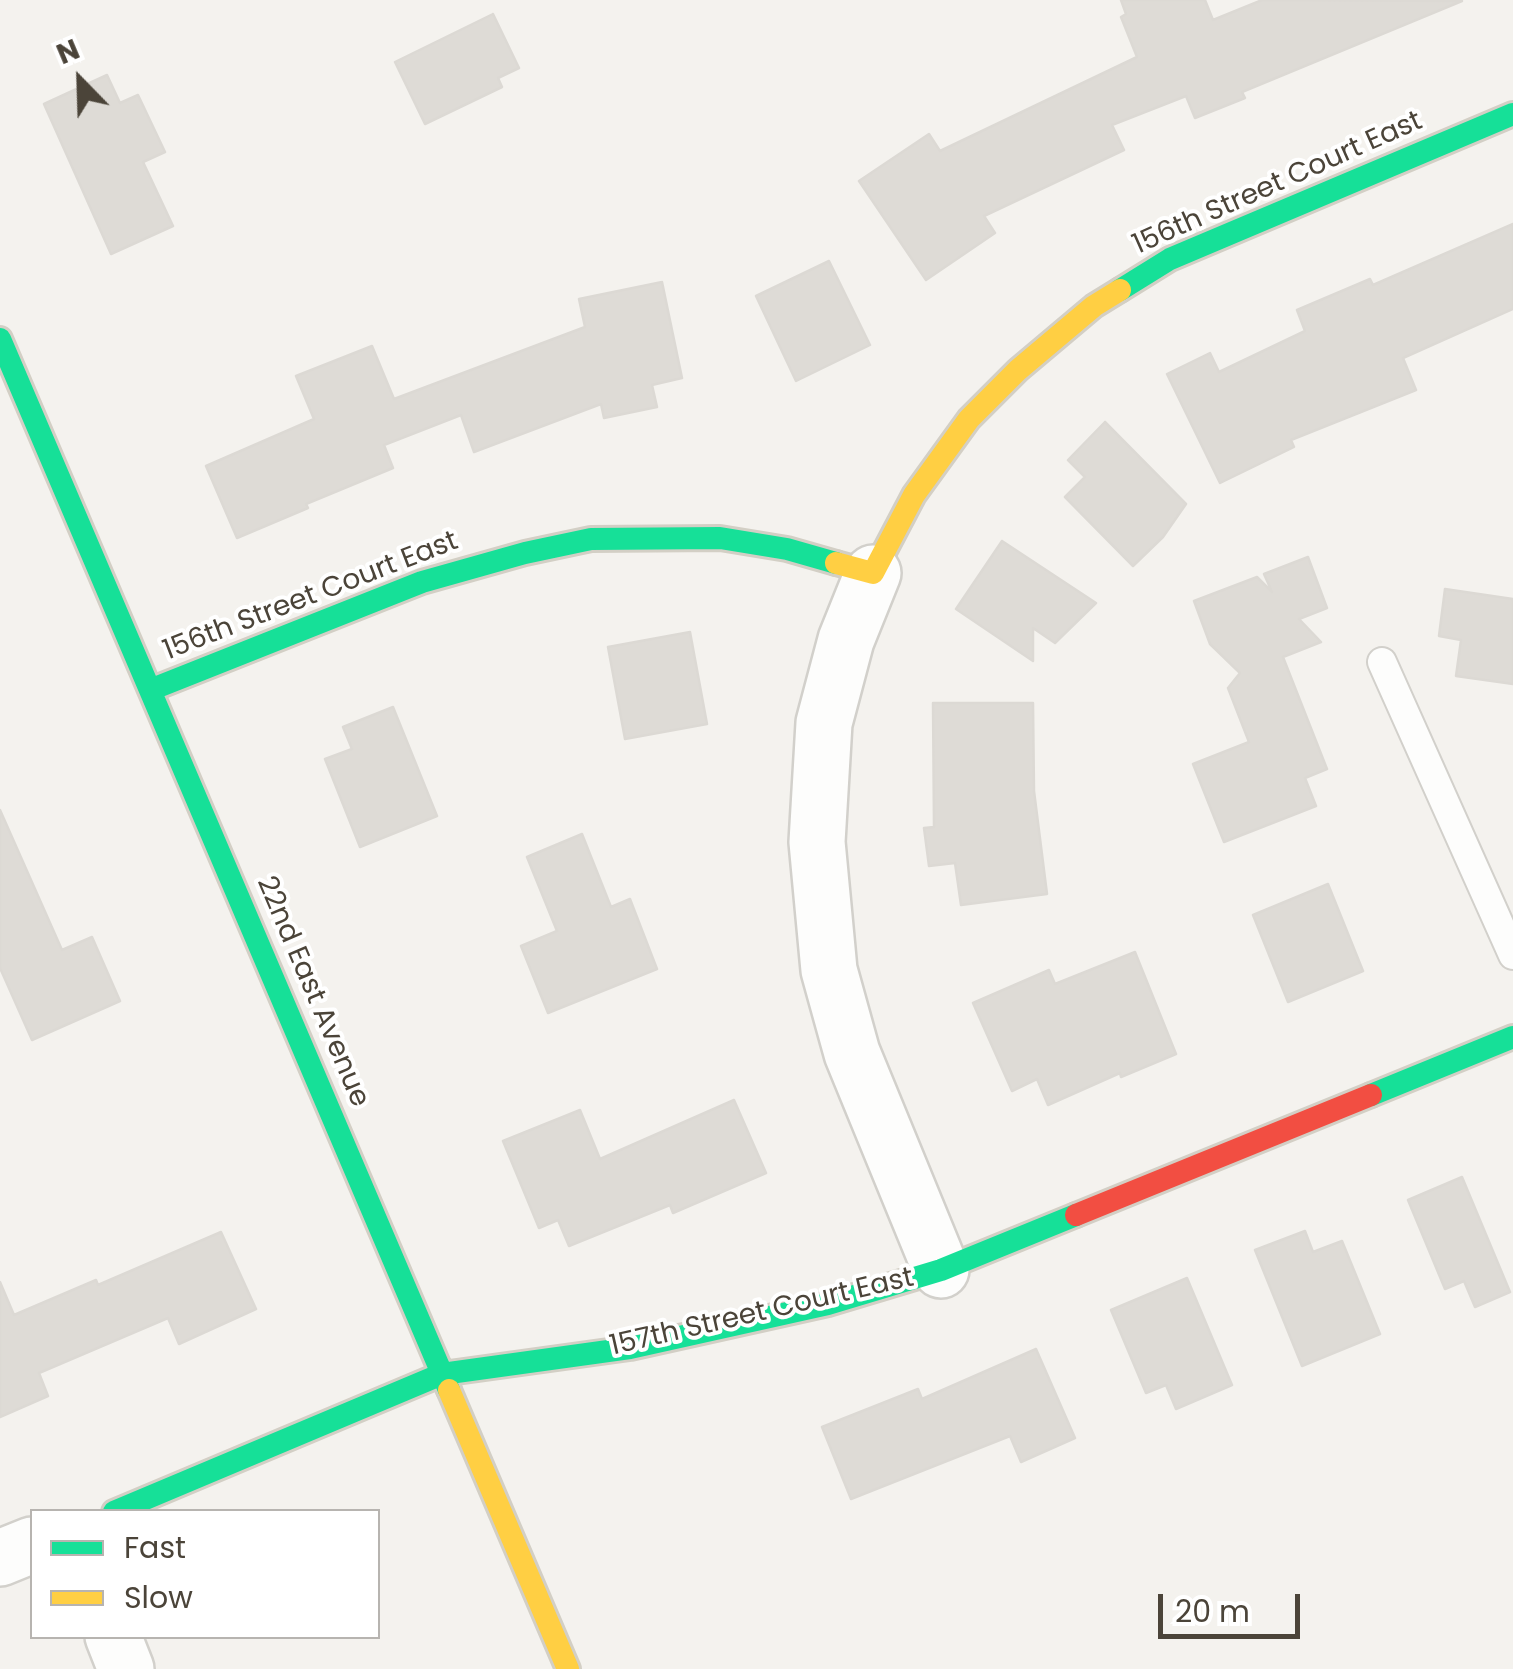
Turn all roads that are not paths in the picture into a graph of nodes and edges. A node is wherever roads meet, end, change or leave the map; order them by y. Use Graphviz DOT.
graph roads {
  1 [pos="1513,114"];
  2 [pos="0,339"];
  3 [pos="873,574"];
  4 [pos="1382,662"];
  5 [pos="150,690"];
  6 [pos="1513,955"];
  7 [pos="1513,1036"];
  8 [pos="941,1270"];
  9 [pos="442,1374"];
  10 [pos="121,1509"];
  11 [pos="30,1546"];
  12 [pos="0,1558"];
  13 [pos="114,1639"];
  14 [pos="126,1669"];
  15 [pos="568,1669"];
  1 -- 3 [label="street, 156th Street Court East"];
  2 -- 5 [label="street, 22nd East Avenue"];
  3 -- 5 [label="street, 156th Street Court East"];
  3 -- 8 [label="street"];
  4 -- 6 [label="lane"];
  5 -- 9 [label="street, 22nd East Avenue"];
  7 -- 8 [label="street, 157th Street Court East"];
  8 -- 9 [label="street, 157th Street Court East"];
  9 -- 10 [label="street, 157th Street Court East"];
  9 -- 15 [label="street, 22nd East Avenue"];
  11 -- 12 [label="street"];
  13 -- 14 [label="street"];
}
